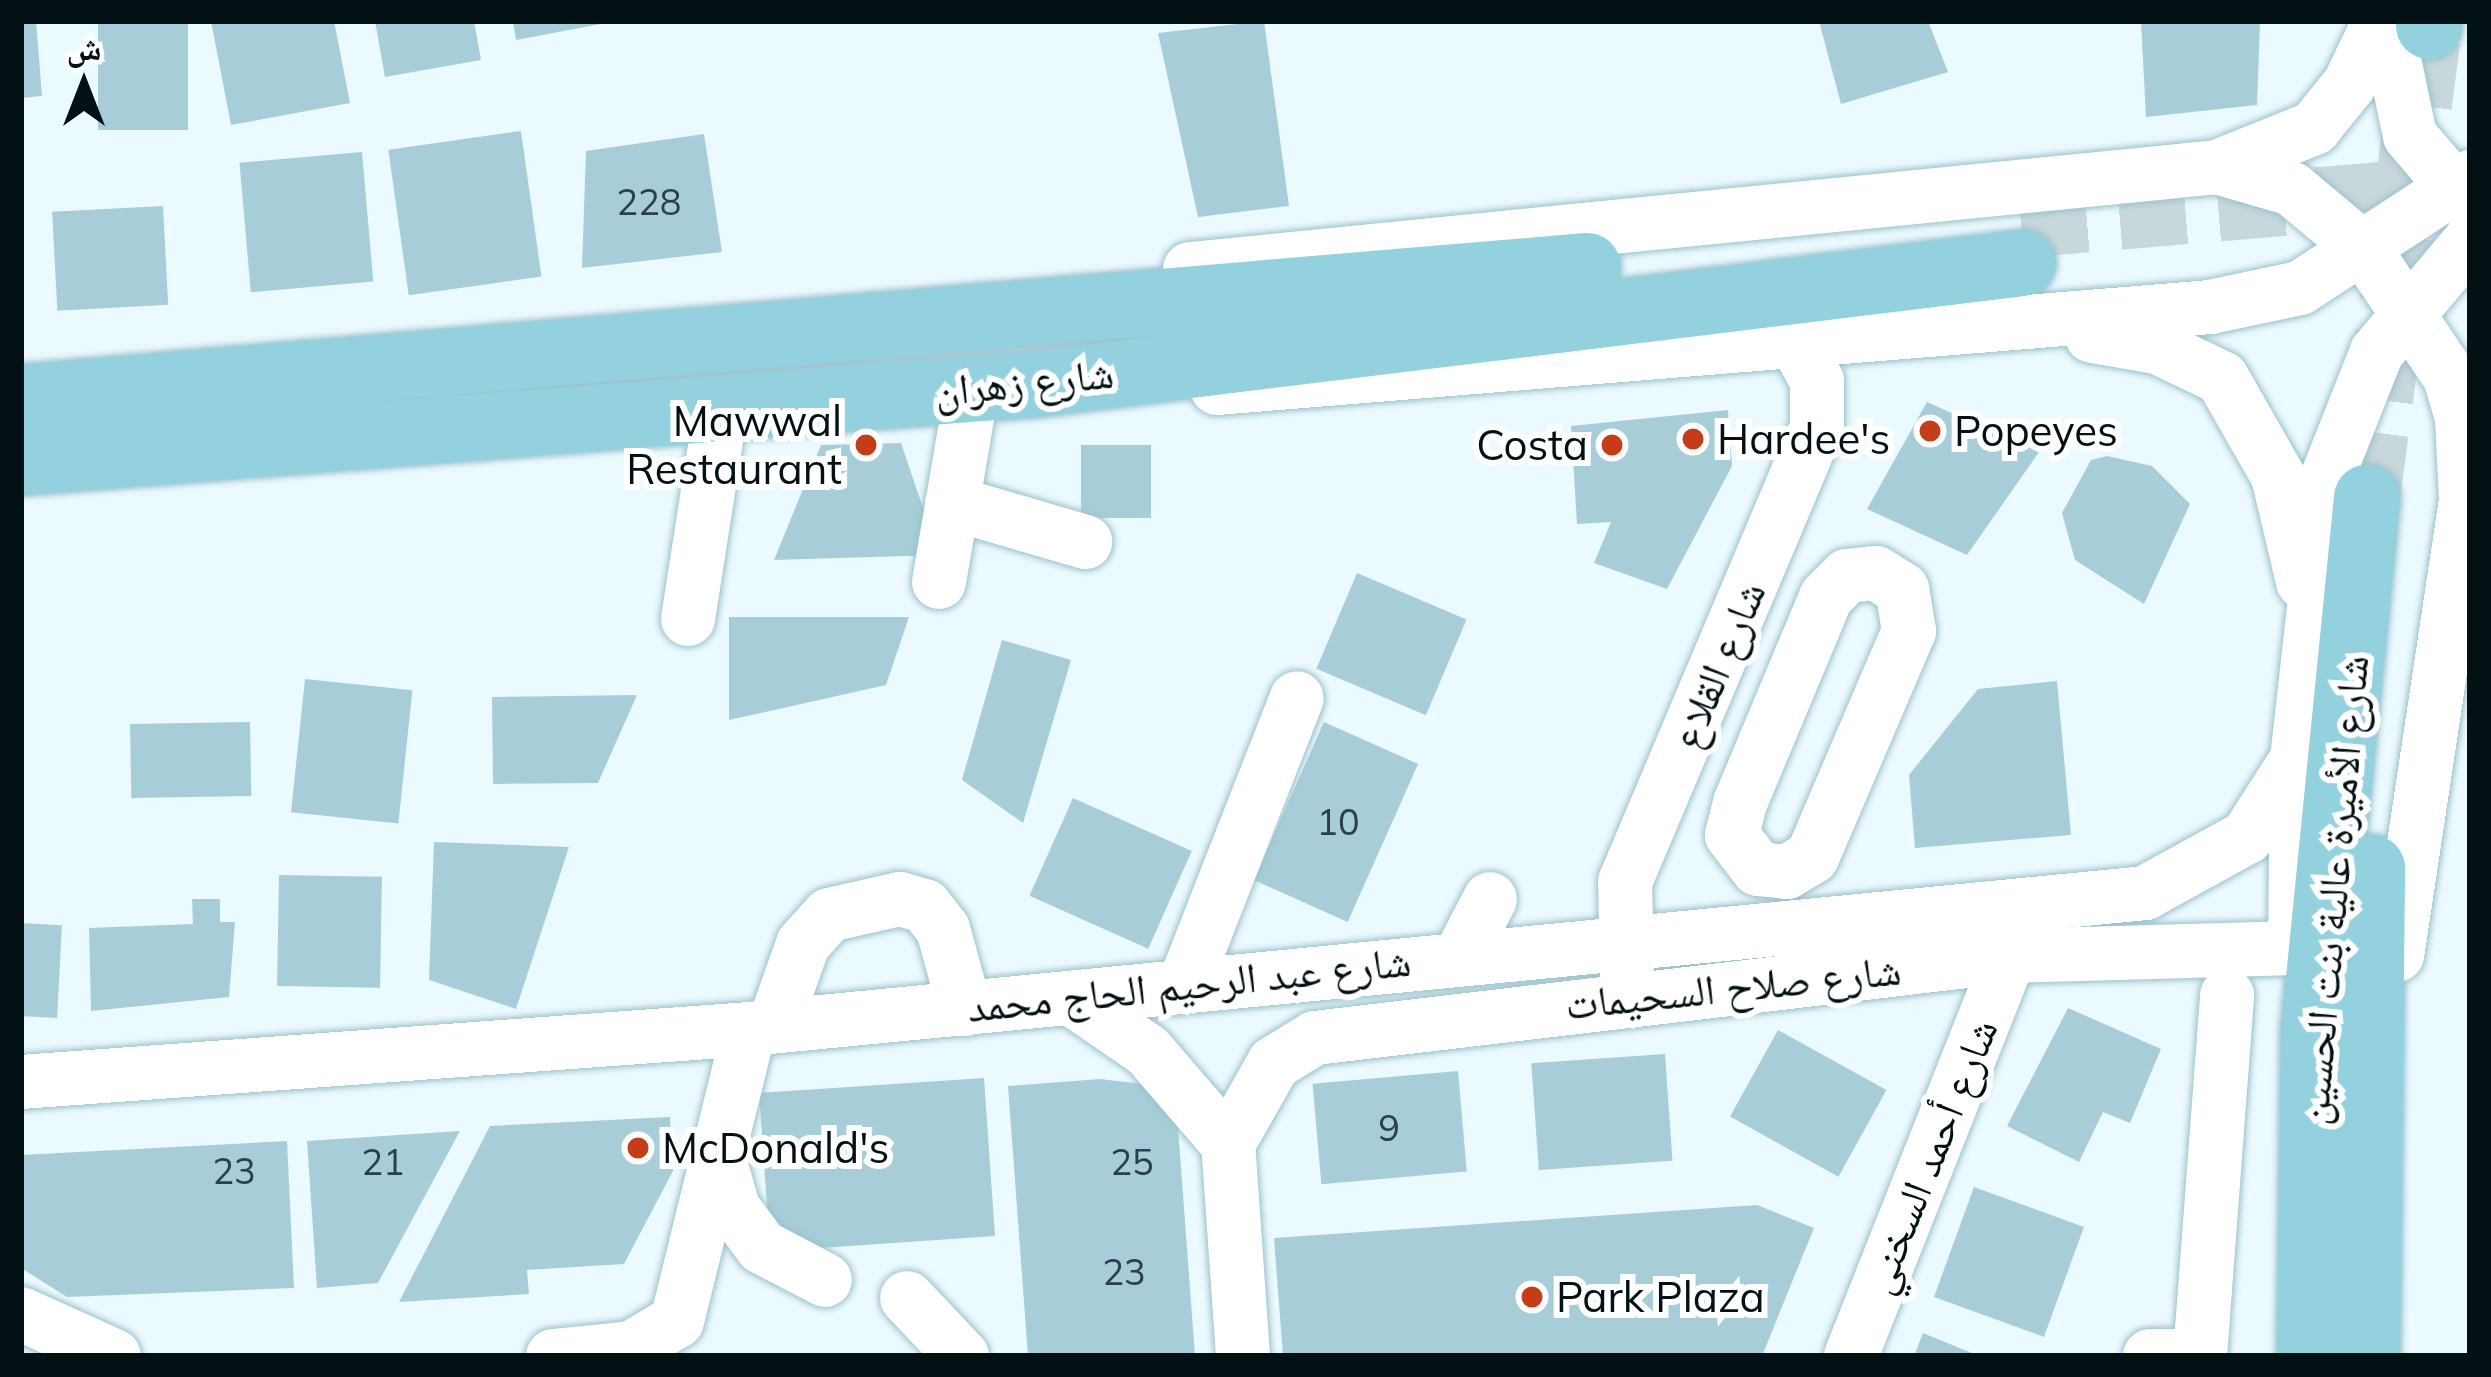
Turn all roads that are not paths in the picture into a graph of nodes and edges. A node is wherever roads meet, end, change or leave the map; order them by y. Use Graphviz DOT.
graph roads {
  1 [pos="2406,22"];
  2 [pos="2217,167"];
  3 [pos="2464,191"];
  4 [pos="2470,241"];
  5 [pos="2364,249"];
  6 [pos="2023,271"];
  7 [pos="2408,309"];
  8 [pos="982,312"];
  9 [pos="1794,339"];
  10 [pos="1004,386"];
  11 [pos="21,398"];
  12 [pos="721,409"];
  13 [pos="21,462"];
  14 [pos="2389,501"];
  15 [pos="952,503"];
  16 [pos="1085,542"];
  17 [pos="939,582"];
  18 [pos="2460,588"];
  19 [pos="688,619"];
  20 [pos="2312,626"];
  21 [pos="1297,698"];
  22 [pos="1694,724"];
  23 [pos="1761,752"];
  24 [pos="2297,759"];
  25 [pos="1670,776"];
  26 [pos="1740,803"];
  27 [pos="1745,861"];
  28 [pos="1490,898"];
  29 [pos="1730,932"];
  30 [pos="1624,942"];
  31 [pos="2295,948"];
  32 [pos="1461,955"];
  33 [pos="2009,956"];
  34 [pos="1184,986"];
  35 [pos="2227,995"];
  36 [pos="1071,998"];
  37 [pos="1630,998"];
  38 [pos="965,1009"];
  39 [pos="761,1028"];
  40 [pos="21,1082"];
  41 [pos="1228,1144"];
  42 [pos="720,1162"];
  43 [pos="825,1280"];
  44 [pos="908,1298"];
  45 [pos="21,1314"];
  46 [pos="2329,1316"];
  47 [pos="114,1356"];
  48 [pos="554,1356"];
  49 [pos="962,1356"];
  50 [pos="1243,1356"];
  51 [pos="1851,1356"];
  52 [pos="2150,1356"];
  53 [pos="2191,1356"];
  54 [pos="2200,1356"];
  55 [pos="2367,1356"];
  1 -- 2 [label="street"];
  1 -- 3 [label="street"];
  2 -- 5 [label="street"];
  2 -- 8 [label="street"];
  3 -- 5 [label="street"];
  4 -- 7 [label="street"];
  5 -- 6 [label="street"];
  5 -- 7 [label="street"];
  6 -- 8 [label="main road, شارع زهران"];
  6 -- 9 [label="street"];
  6 -- 10 [label="main road, شارع زهران"];
  6 -- 20 [label="street"];
  7 -- 18 [label="street"];
  7 -- 20 [label="street"];
  8 -- 11 [label="main road, شارع زهران"];
  9 -- 10 [label="street"];
  9 -- 22 [label="street, شارع القلاع"];
  10 -- 12 [label="main road, شارع زهران"];
  10 -- 15 [label="street"];
  12 -- 13 [label="main road, شارع زهران"];
  12 -- 19 [label="street"];
  14 -- 46 [label="main road, شارع الأميرة عالية بنت الحسين"];
  15 -- 16 [label="street"];
  15 -- 17 [label="street"];
  18 -- 46 [label="street"];
  20 -- 24 [label="street"];
  21 -- 34 [label="street"];
  22 -- 23 [label="street"];
  22 -- 25 [label="street, شارع القلاع"];
  23 -- 26 [label="street"];
  23 -- 27 [label="street"];
  24 -- 29 [label="street, شارع عبد الرحيم الحاج محمد"];
  24 -- 31 [label="street"];
  25 -- 26 [label="street"];
  25 -- 30 [label="street, شارع القلاع"];
  26 -- 27 [label="street"];
  27 -- 29 [label="street"];
  28 -- 32 [label="street"];
  29 -- 30 [label="street, شارع عبد الرحيم الحاج محمد"];
  30 -- 32 [label="street, شارع عبد الرحيم الحاج محمد"];
  30 -- 37 [label="street, شارع القلاع"];
  31 -- 33 [label="street, شارع صلاح السحيمات"];
  31 -- 46 [label="street"];
  32 -- 34 [label="street, شارع عبد الرحيم الحاج محمد"];
  33 -- 37 [label="street, شارع صلاح السحيمات"];
  33 -- 51 [label="street, شارع أحمد السخني"];
  34 -- 36 [label="street, شارع عبد الرحيم الحاج محمد"];
  35 -- 54 [label="street"];
  36 -- 38 [label="street, شارع عبد الرحيم الحاج محمد"];
  36 -- 41 [label="street"];
  37 -- 41 [label="street, شارع صلاح السحيمات"];
  38 -- 39 [label="street, شارع عبد الرحيم الحاج محمد"];
  38 -- 39 [label="street"];
  39 -- 40 [label="street, شارع عبد الرحيم الحاج محمد"];
  39 -- 42 [label="street"];
  41 -- 50 [label="street"];
  42 -- 43 [label="street"];
  42 -- 48 [label="street"];
  44 -- 49 [label="street"];
  45 -- 47 [label="street"];
  46 -- 55 [label="main road, شارع الأميرة عالية بنت الحسين"];
  52 -- 53 [label="street"];
}
